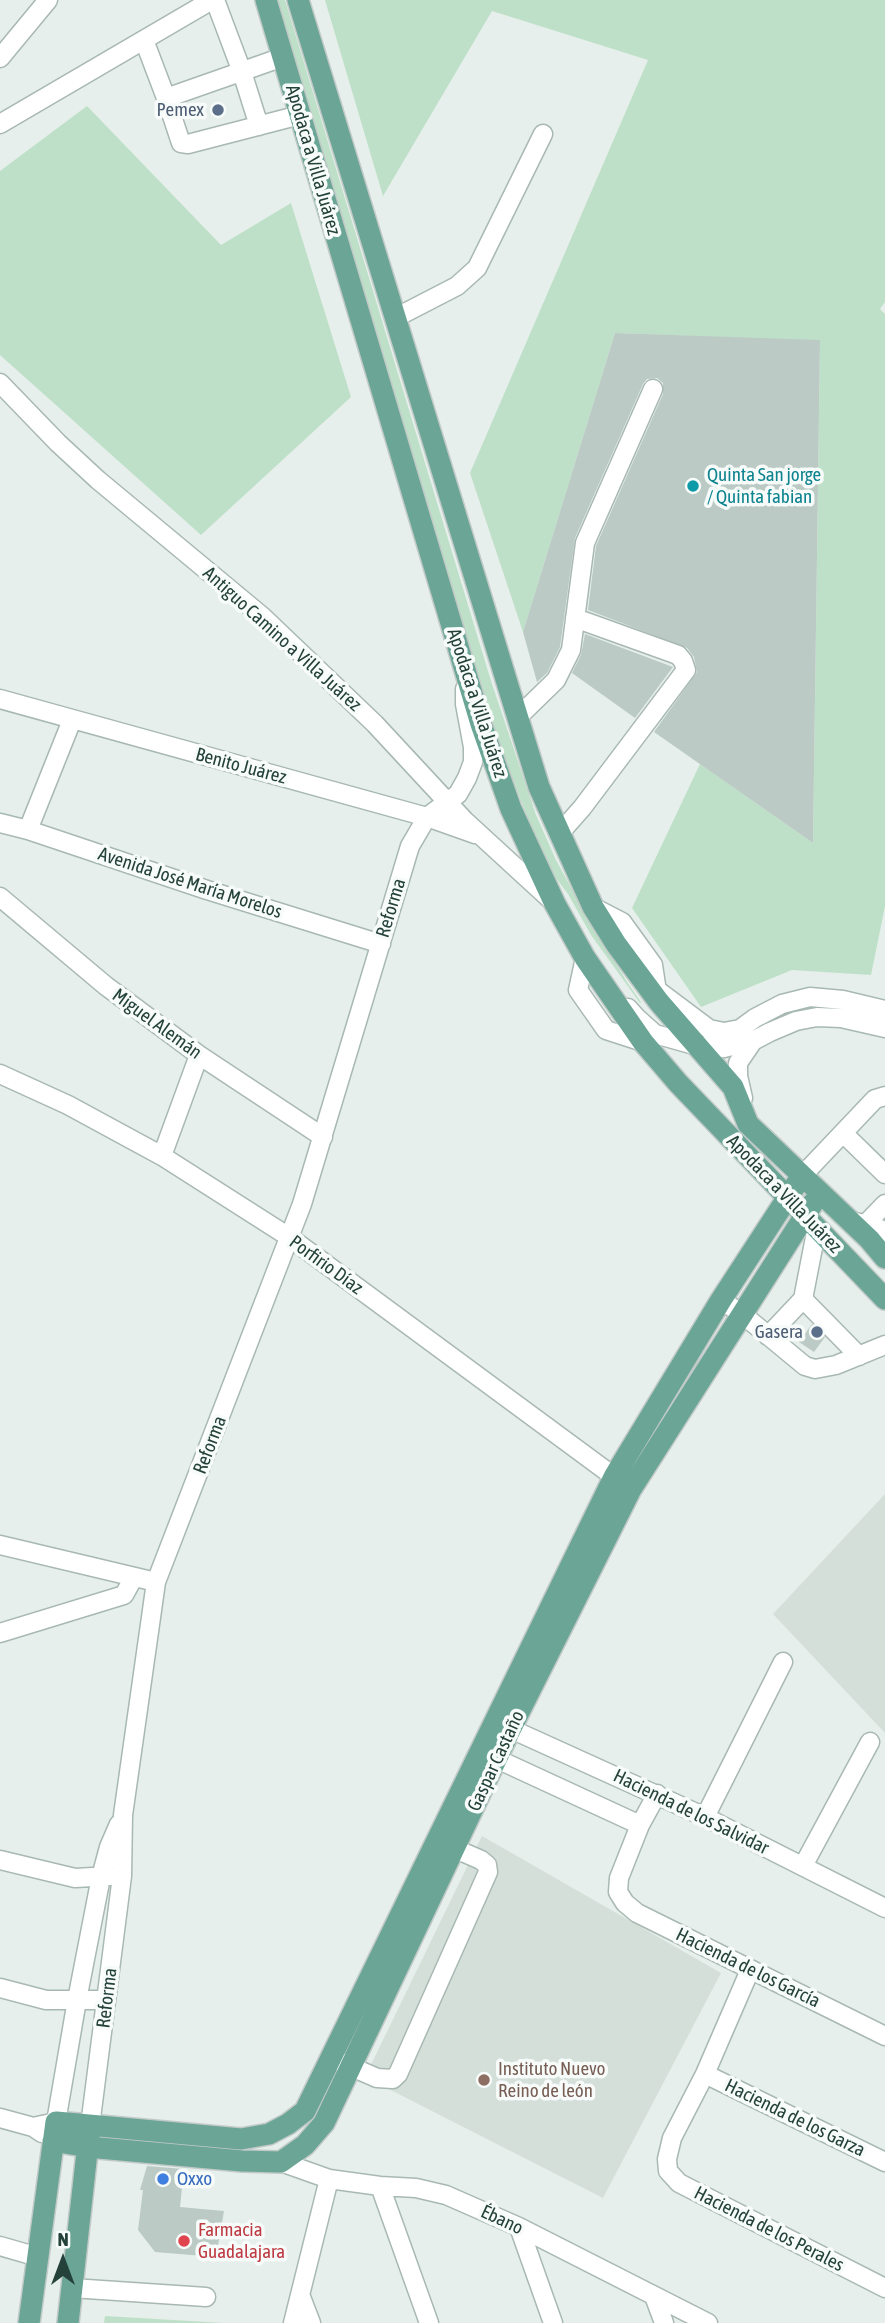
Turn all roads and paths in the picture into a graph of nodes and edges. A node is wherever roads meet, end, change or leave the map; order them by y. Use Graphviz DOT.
graph roads {
  1 [pos="48,0"];
  2 [pos="213,0"];
  3 [pos="266,0"];
  4 [pos="298,0"];
  5 [pos="144,40"];
  6 [pos="283,57"];
  7 [pos="0,58"];
  8 [pos="242,72"];
  9 [pos="166,98"];
  10 [pos="300,115"];
  11 [pos="0,124"];
  12 [pos="259,126"];
  13 [pos="543,134"];
  14 [pos="395,318"];
  15 [pos="0,383"];
  16 [pos="653,389"];
  17 [pos="575,618"];
  18 [pos="466,672"];
  19 [pos="0,699"];
  20 [pos="517,718"];
  21 [pos="72,720"];
  22 [pos="447,802"];
  23 [pos="430,818"];
  24 [pos="0,823"];
  25 [pos="28,830"];
  26 [pos="559,834"];
  27 [pos="482,837"];
  28 [pos="0,897"];
  29 [pos="555,904"];
  30 [pos="381,944"];
  31 [pos="583,955"];
  32 [pos="652,990"];
  33 [pos="885,1010"];
  34 [pos="885,1028"];
  35 [pos="753,1041"];
  36 [pos="694,1045"];
  37 [pos="199,1055"];
  38 [pos="0,1074"];
  39 [pos="885,1096"];
  40 [pos="751,1128"];
  41 [pos="844,1134"];
  42 [pos="323,1138"];
  43 [pos="162,1156"];
  44 [pos="885,1174"];
  45 [pos="801,1177"];
  46 [pos="819,1193"];
  47 [pos="787,1195"];
  48 [pos="885,1204"];
  49 [pos="811,1220"];
  50 [pos="858,1225"];
  51 [pos="885,1234"];
  52 [pos="289,1237"];
  53 [pos="885,1258"];
  54 [pos="803,1299"];
  55 [pos="885,1299"];
  56 [pos="721,1300"];
  57 [pos="742,1314"];
  58 [pos="768,1336"];
  59 [pos="885,1345"];
  60 [pos="859,1356"];
  61 [pos="623,1483"];
  62 [pos="0,1545"];
  63 [pos="134,1577"];
  64 [pos="156,1582"];
  65 [pos="0,1633"];
  66 [pos="783,1662"];
  67 [pos="503,1725"];
  68 [pos="870,1742"];
  69 [pos="490,1754"];
  70 [pos="657,1794"];
  71 [pos="123,1815"];
  72 [pos="705,1817"];
  73 [pos="640,1825"];
  74 [pos="446,1845"];
  75 [pos="0,1860"];
  76 [pos="803,1866"];
  77 [pos="122,1876"];
  78 [pos="101,1877"];
  79 [pos="885,1908"];
  80 [pos="750,1970"];
  81 [pos="0,1988"];
  82 [pos="77,2000"];
  83 [pos="107,2000"];
  84 [pos="885,2036"];
  85 [pos="331,2058"];
  86 [pos="352,2067"];
  87 [pos="705,2074"];
  88 [pos="0,2118"];
  89 [pos="55,2131"];
  90 [pos="89,2136"];
  91 [pos="281,2162"];
  92 [pos="885,2162"];
  93 [pos="329,2179"];
  94 [pos="380,2186"];
  95 [pos="519,2227"];
  96 [pos="0,2246"];
  97 [pos="38,2257"];
  98 [pos="72,2288"];
  99 [pos="885,2288"];
  100 [pos="654,2296"];
  101 [pos="206,2297"];
  102 [pos="301,2297"];
  103 [pos="29,2323"];
  104 [pos="68,2323"];
  105 [pos="293,2323"];
  106 [pos="311,2323"];
  107 [pos="429,2323"];
  108 [pos="553,2323"];
  109 [pos="664,2323"];
  110 [pos="708,2323"];
  1 -- 7 [label="street"];
  2 -- 5 [label="street"];
  2 -- 8 [label="street"];
  3 -- 6 [label="main road, Apodaca a Villa Juárez"];
  4 -- 14 [label="main road, Apodaca a Villa Juárez"];
  5 -- 9 [label="street"];
  5 -- 11 [label="street"];
  6 -- 8 [label="street"];
  6 -- 10 [label="main road, Apodaca a Villa Juárez"];
  8 -- 9 [label="street"];
  8 -- 12 [label="street"];
  9 -- 12 [label="street"];
  10 -- 12 [label="street"];
  10 -- 18 [label="main road, Apodaca a Villa Juárez"];
  13 -- 14 [label="street"];
  14 -- 20 [label="main road, Apodaca a Villa Juárez"];
  15 -- 22 [label="street, Antiguo Camino a Villa Juárez"];
  16 -- 17 [label="street"];
  17 -- 20 [label="street"];
  17 -- 26 [label="street"];
  18 -- 22 [label="street"];
  18 -- 29 [label="main road, Apodaca a Villa Juárez"];
  19 -- 21 [label="street, Benito Juárez"];
  20 -- 26 [label="main road, Apodaca a Villa Juárez"];
  21 -- 23 [label="street, Benito Juárez"];
  21 -- 25 [label="street"];
  22 -- 23 [label="street"];
  22 -- 27 [label="street, Antiguo Camino a Villa Juárez"];
  23 -- 27 [label="street, Benito Juárez"];
  23 -- 30 [label="street, Reforma"];
  24 -- 25 [label="street, Avenida José María Morelos"];
  25 -- 30 [label="street, Avenida José María Morelos"];
  26 -- 32 [label="main road, Apodaca a Villa Juárez"];
  27 -- 29 [label="street, Antiguo Camino a Villa Juárez"];
  28 -- 37 [label="street, Miguel Alemán"];
  29 -- 31 [label="main road, Apodaca a Villa Juárez"];
  30 -- 42 [label="street, Reforma"];
  31 -- 36 [label="street"];
  31 -- 47 [label="main road, Apodaca a Villa Juárez"];
  32 -- 33 [label="street"];
  32 -- 36 [label="main road, Apodaca a Villa Juárez"];
  34 -- 35 [label="street"];
  35 -- 36 [label="street"];
  35 -- 40 [label="street"];
  36 -- 40 [label="main road, Apodaca a Villa Juárez"];
  37 -- 42 [label="street, Miguel Alemán"];
  37 -- 43 [label="street"];
  38 -- 43 [label="street, Porfirio Díaz"];
  39 -- 41 [label="street"];
  40 -- 45 [label="main road, Apodaca a Villa Juárez"];
  41 -- 44 [label="street"];
  41 -- 45 [label="street"];
  42 -- 52 [label="street, Reforma"];
  43 -- 52 [label="street, Porfirio Díaz"];
  45 -- 46 [label="main road, Apodaca a Villa Juárez"];
  45 -- 47 [label="main road, Gaspar Castaño"];
  46 -- 49 [label="main road, Gaspar Castaño"];
  46 -- 50 [label="main road, Apodaca a Villa Juárez"];
  47 -- 49 [label="main road, Apodaca a Villa Juárez"];
  47 -- 56 [label="main road, Gaspar Castaño"];
  48 -- 50 [label="street"];
  49 -- 54 [label="street"];
  49 -- 55 [label="main road, Apodaca a Villa Juárez"];
  49 -- 57 [label="main road, Gaspar Castaño"];
  50 -- 51 [label="street"];
  50 -- 53 [label="main road, Apodaca a Villa Juárez"];
  52 -- 61 [label="street, Porfirio Díaz"];
  52 -- 64 [label="street, Reforma"];
  54 -- 58 [label="street"];
  54 -- 60 [label="street"];
  56 -- 57 [label="street"];
  56 -- 61 [label="main road, Gaspar Castaño"];
  57 -- 58 [label="street"];
  57 -- 61 [label="main road, Gaspar Castaño"];
  58 -- 60 [label="street"];
  59 -- 60 [label="street"];
  61 -- 67 [label="main road, Gaspar Castaño"];
  62 -- 63 [label="street"];
  63 -- 64 [label="street"];
  63 -- 65 [label="street"];
  64 -- 71 [label="street, Reforma"];
  66 -- 72 [label="street"];
  67 -- 69 [label="main road, Gaspar Castaño"];
  67 -- 70 [label="street, Hacienda de los Salvidar"];
  68 -- 76 [label="street"];
  69 -- 73 [label="street, Hacienda de los Salvidar"];
  69 -- 74 [label="main road, Gaspar Castaño"];
  70 -- 72 [label="street, Hacienda de los Salvidar"];
  70 -- 73 [label="street"];
  71 -- 77 [label="street, Reforma"];
  71 -- 78 [label="street"];
  72 -- 76 [label="street, Hacienda de los Salvidar"];
  73 -- 80 [label="street, Hacienda de los García"];
  74 -- 85 [label="main road, Gaspar Castaño"];
  74 -- 86 [label="main road, Gaspar Castaño"];
  74 -- 86 [label="street"];
  75 -- 78 [label="street"];
  76 -- 79 [label="street, Hacienda de los Salvidar"];
  77 -- 78 [label="street"];
  77 -- 83 [label="street, Reforma"];
  78 -- 82 [label="street"];
  80 -- 84 [label="street, Hacienda de los García"];
  80 -- 87 [label="street"];
  81 -- 82 [label="street"];
  82 -- 83 [label="street"];
  82 -- 89 [label="street"];
  83 -- 90 [label="street, Reforma"];
  85 -- 86 [label="street"];
  85 -- 90 [label="main road, Gaspar Castaño"];
  86 -- 91 [label="main road, Gaspar Castaño"];
  87 -- 92 [label="street, Hacienda de los Garza"];
  87 -- 99 [label="street, Hacienda de los Perales"];
  88 -- 89 [label="street"];
  89 -- 90 [label="main road, Gaspar Castaño"];
  89 -- 97 [label="main road"];
  90 -- 91 [label="main road, Gaspar Castaño"];
  90 -- 98 [label="main road"];
  91 -- 93 [label="street, Ébano"];
  93 -- 94 [label="street, Ébano"];
  93 -- 102 [label="street"];
  94 -- 95 [label="street, Ébano"];
  94 -- 107 [label="street"];
  95 -- 100 [label="street, Ébano"];
  95 -- 108 [label="street"];
  96 -- 97 [label="street"];
  97 -- 103 [label="main road"];
  98 -- 101 [label="street"];
  98 -- 104 [label="main road"];
  100 -- 109 [label="street"];
  100 -- 110 [label="street, Ébano"];
  102 -- 105 [label="street"];
  102 -- 106 [label="street"];
}
